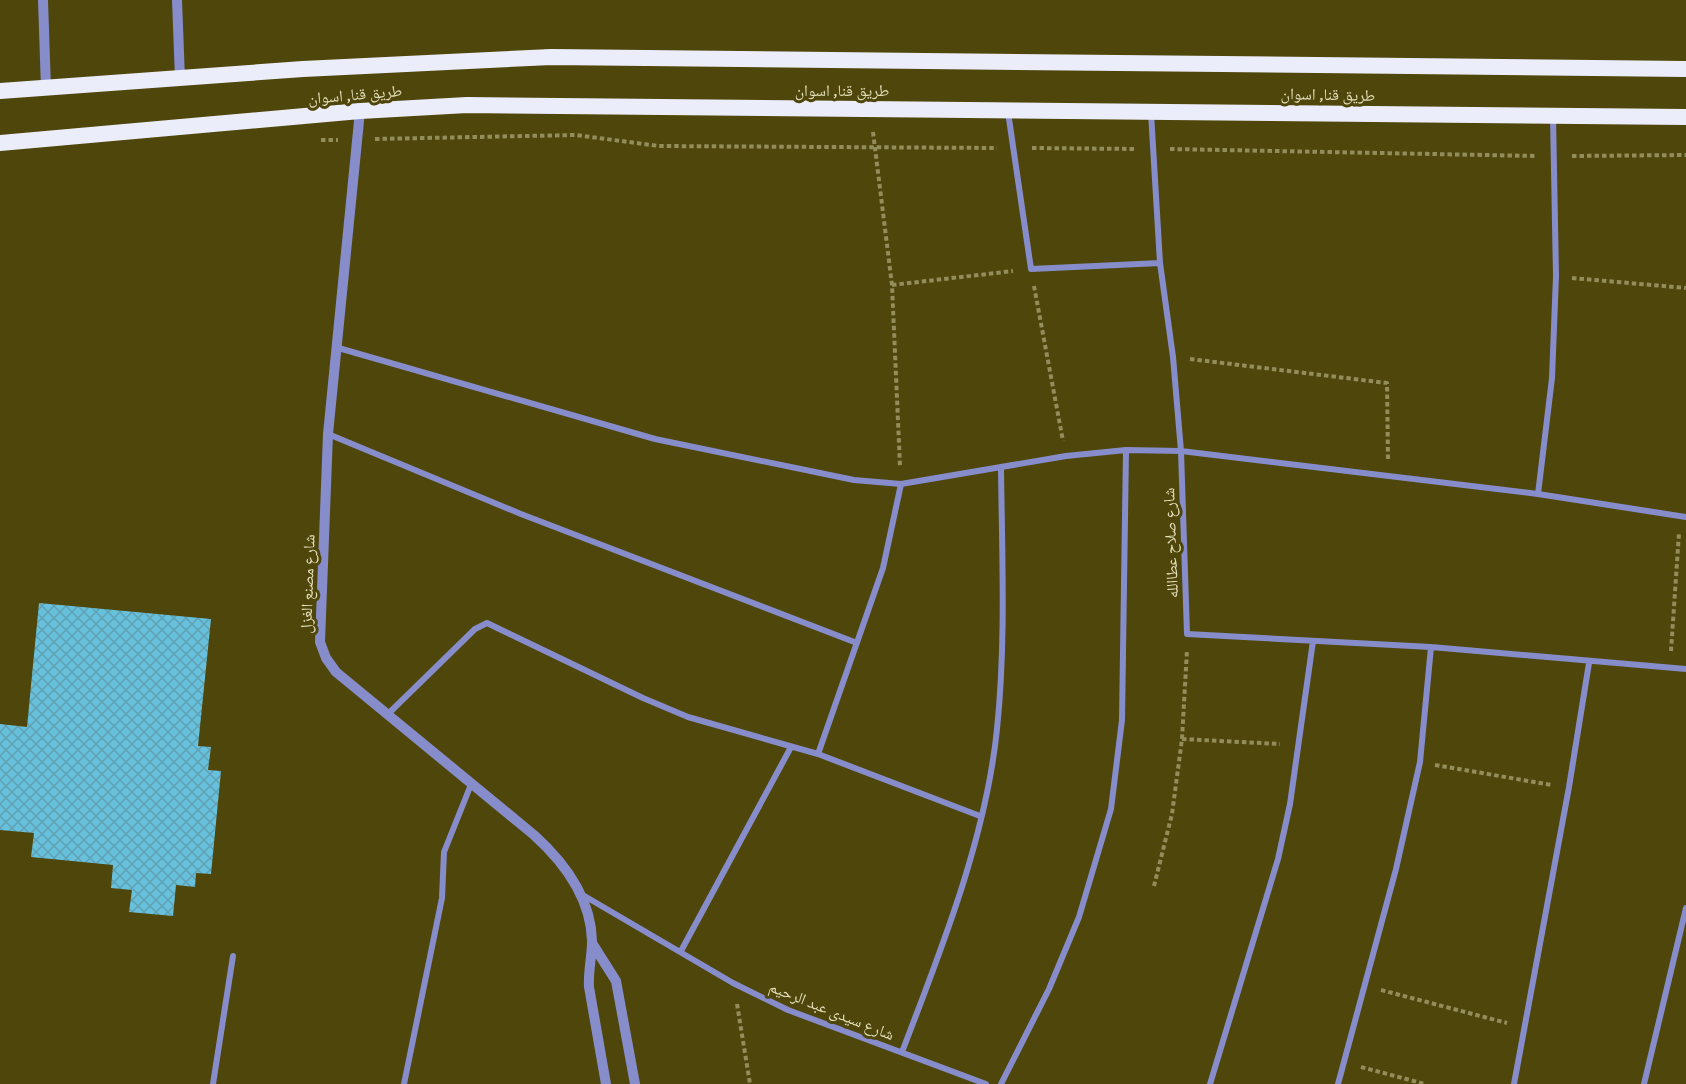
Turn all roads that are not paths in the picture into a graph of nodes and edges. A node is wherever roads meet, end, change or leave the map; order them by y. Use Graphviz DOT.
graph roads {
  1 [pos="43,0"];
  2 [pos="177,0"];
  3 [pos="1686,69"];
  4 [pos="180,79"];
  5 [pos="46,89"];
  6 [pos="0,91"];
  7 [pos="1008,109"];
  8 [pos="1151,110"];
  9 [pos="360,111"];
  10 [pos="1553,114"];
  11 [pos="1686,117"];
  12 [pos="0,143"];
  13 [pos="1160,263"];
  14 [pos="335,347"];
  15 [pos="328,434"];
  16 [pos="1126,450"];
  17 [pos="1180,451"];
  18 [pos="1001,469"];
  19 [pos="901,484"];
  20 [pos="1538,494"];
  21 [pos="1683,517"];
  22 [pos="1313,641"];
  23 [pos="857,643"];
  24 [pos="1431,648"];
  25 [pos="1589,663"];
  26 [pos="1686,669"];
  27 [pos="388,714"];
  28 [pos="791,747"];
  29 [pos="818,754"];
  30 [pos="472,782"];
  31 [pos="980,816"];
  32 [pos="580,894"];
  33 [pos="1686,908"];
  34 [pos="592,943"];
  35 [pos="681,951"];
  36 [pos="233,956"];
  37 [pos="902,1052"];
  38 [pos="213,1084"];
  39 [pos="404,1084"];
  40 [pos="606,1084"];
  41 [pos="635,1084"];
  42 [pos="986,1084"];
  43 [pos="1001,1084"];
  44 [pos="1210,1084"];
  45 [pos="1338,1084"];
  46 [pos="1514,1084"];
  47 [pos="1644,1084"];
  1 -- 5 [label="street"];
  2 -- 4 [label="street"];
  3 -- 4 [label="highway, طريق قنا, اسوان"];
  4 -- 5 [label="highway, طريق قنا, اسوان"];
  5 -- 6 [label="highway, طريق قنا, اسوان"];
  7 -- 8 [label="highway, طريق قنا, اسوان"];
  7 -- 9 [label="highway, طريق قنا, اسوان"];
  7 -- 13 [label="street"];
  8 -- 10 [label="highway, طريق قنا, اسوان"];
  8 -- 13 [label="street, شارع صلاح عطاالله"];
  9 -- 12 [label="highway, طريق قنا, اسوان"];
  9 -- 14 [label="street, شارع مصنع الغزل"];
  10 -- 11 [label="highway, طريق قنا, اسوان"];
  10 -- 20 [label="street"];
  13 -- 17 [label="street, شارع صلاح عطاالله"];
  14 -- 15 [label="street, شارع مصنع الغزل"];
  14 -- 19 [label="street"];
  15 -- 23 [label="street"];
  15 -- 27 [label="street, شارع مصنع الغزل"];
  16 -- 17 [label="street"];
  16 -- 18 [label="street"];
  16 -- 43 [label="street"];
  17 -- 20 [label="street"];
  17 -- 22 [label="street, شارع صلاح عطاالله"];
  18 -- 19 [label="street"];
  18 -- 31 [label="street"];
  19 -- 23 [label="street"];
  20 -- 21 [label="street"];
  22 -- 24 [label="street"];
  22 -- 44 [label="street"];
  23 -- 29 [label="street"];
  24 -- 25 [label="street"];
  24 -- 45 [label="street"];
  25 -- 26 [label="street"];
  25 -- 46 [label="street"];
  27 -- 28 [label="street"];
  27 -- 30 [label="street, شارع مصنع الغزل"];
  28 -- 29 [label="street"];
  28 -- 35 [label="street"];
  29 -- 31 [label="street"];
  30 -- 32 [label="street, شارع مصنع الغزل"];
  30 -- 39 [label="street"];
  31 -- 37 [label="street"];
  32 -- 34 [label="street, شارع مصنع الغزل"];
  32 -- 35 [label="street, شارع سيدى عبد الرحيم"];
  33 -- 47 [label="street"];
  34 -- 40 [label="street, شارع مصنع الغزل"];
  34 -- 41 [label="street, شارع مصنع الغزل"];
  35 -- 37 [label="street, شارع سيدى عبد الرحيم"];
  36 -- 38 [label="street"];
  37 -- 42 [label="street, شارع سيدى عبد الرحيم"];
}
